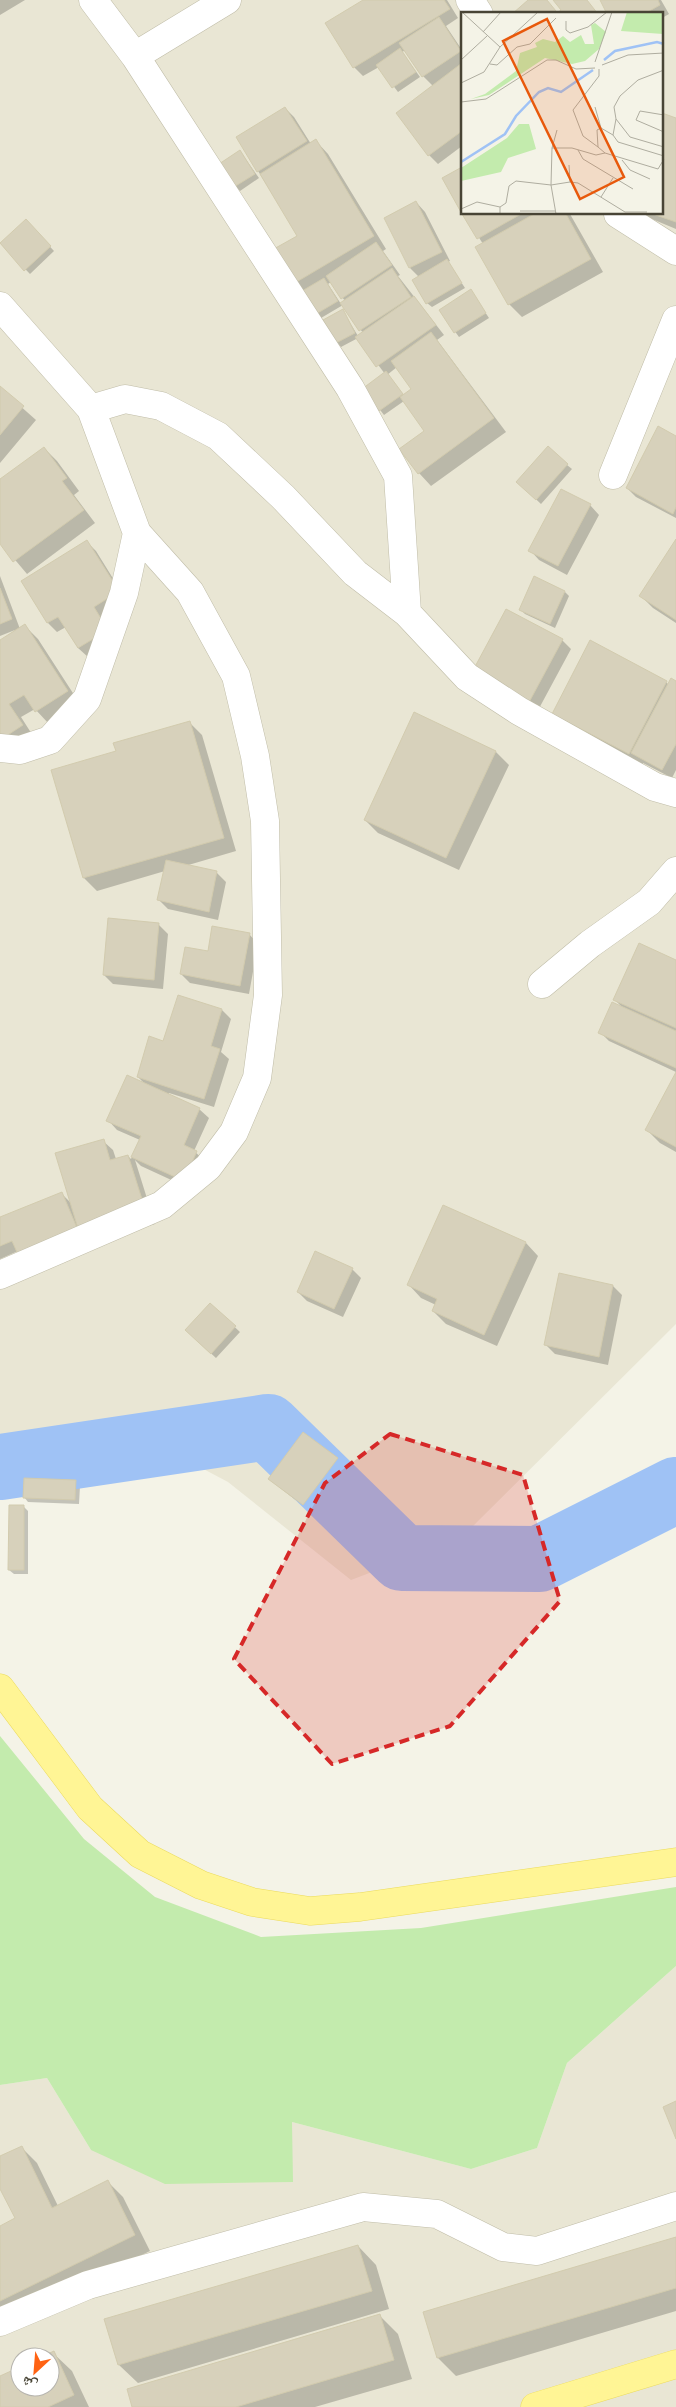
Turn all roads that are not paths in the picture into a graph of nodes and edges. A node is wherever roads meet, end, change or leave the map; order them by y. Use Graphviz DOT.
graph roads {
  1 [pos="93,0"];
  2 [pos="227,0"];
  3 [pos="470,0"];
  4 [pos="478,12"];
  5 [pos="135,56"];
  6 [pos="620,215"];
  7 [pos="676,251"];
  8 [pos="0,306"];
  9 [pos="676,320"];
  10 [pos="91,409"];
  11 [pos="613,475"];
  12 [pos="137,532"];
  13 [pos="407,613"];
  14 [pos="0,748"];
  15 [pos="676,793"];
  16 [pos="676,871"];
  17 [pos="542,984"];
  18 [pos="0,1276"];
  19 [pos="0,1688"];
  20 [pos="676,1862"];
  21 [pos="676,2206"];
  22 [pos="0,2322"];
  23 [pos="676,2364"];
  24 [pos="535,2407"];
  1 -- 5 [label="street"];
  2 -- 5 [label="street"];
  3 -- 4 [label="street"];
  5 -- 13 [label="street"];
  6 -- 7 [label="street"];
  8 -- 10 [label="street"];
  9 -- 11 [label="street"];
  10 -- 12 [label="street"];
  10 -- 13 [label="street"];
  12 -- 14 [label="street"];
  12 -- 18 [label="street"];
  13 -- 15 [label="street"];
  16 -- 17 [label="street"];
  19 -- 20 [label="main road"];
  21 -- 22 [label="street"];
  23 -- 24 [label="main road"];
}
